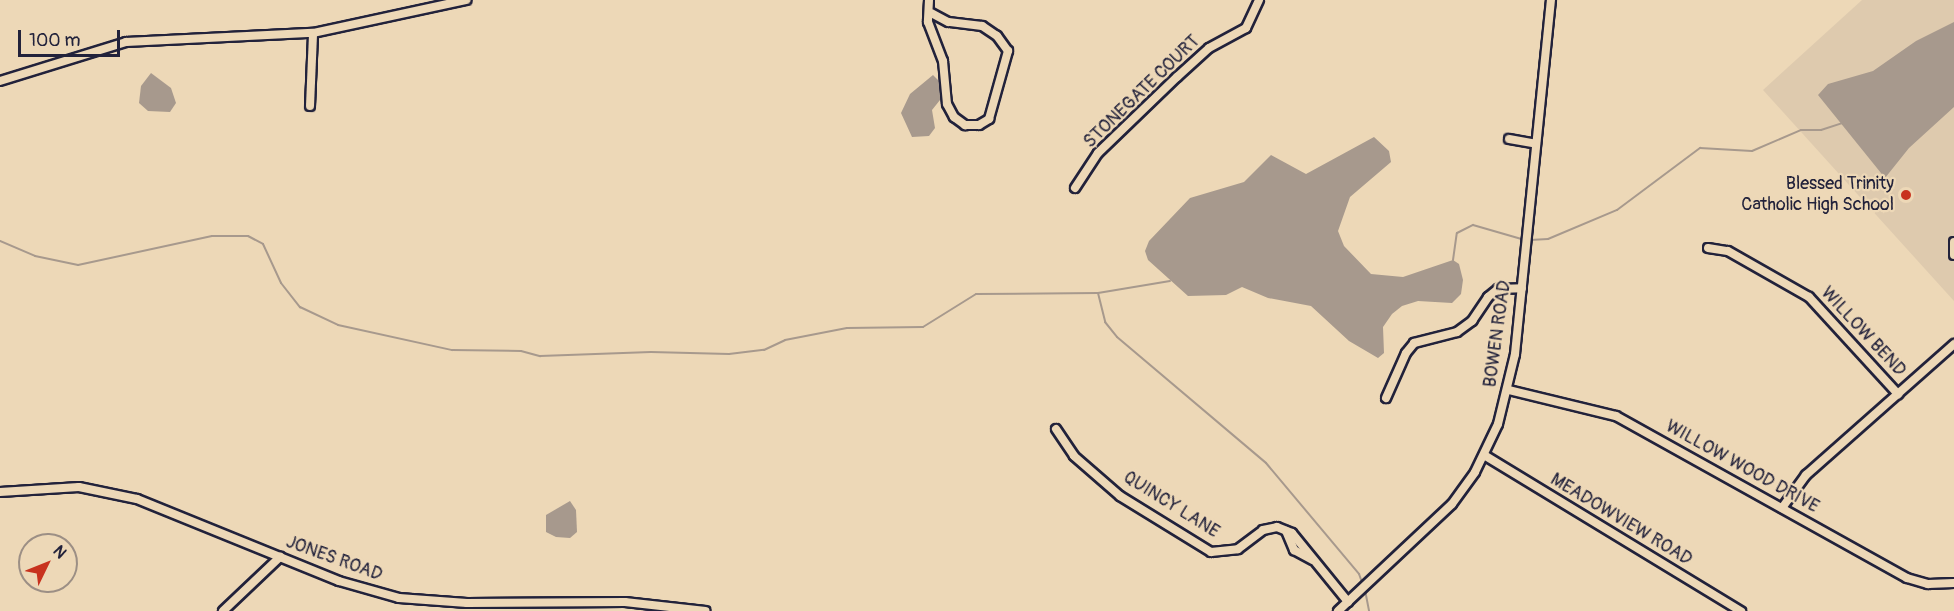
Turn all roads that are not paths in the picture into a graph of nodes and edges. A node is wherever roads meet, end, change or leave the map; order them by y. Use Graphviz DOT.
graph roads {
  1 [pos="466,0"];
  2 [pos="929,0"];
  3 [pos="1259,0"];
  4 [pos="1551,0"];
  5 [pos="931,13"];
  6 [pos="948,22"];
  7 [pos="313,33"];
  8 [pos="935,38"];
  9 [pos="0,81"];
  10 [pos="310,106"];
  11 [pos="1509,139"];
  12 [pos="1536,144"];
  13 [pos="1075,188"];
  14 [pos="1954,242"];
  15 [pos="1708,248"];
  16 [pos="1954,255"];
  17 [pos="1522,288"];
  18 [pos="1954,344"];
  19 [pos="1509,390"];
  20 [pos="1898,394"];
  21 [pos="1386,398"];
  22 [pos="1056,429"];
  23 [pos="1484,455"];
  24 [pos="0,492"];
  25 [pos="1782,508"];
  26 [pos="280,557"];
  27 [pos="1954,583"];
  28 [pos="1348,602"];
  29 [pos="223,611"];
  30 [pos="705,611"];
  31 [pos="1338,611"];
  32 [pos="1741,611"];
  1 -- 7 [label="street"];
  2 -- 5 [label="street"];
  3 -- 13 [label="street, STONEGATE COURT"];
  4 -- 12 [label="street, BOWEN ROAD"];
  5 -- 6 [label="street"];
  5 -- 8 [label="street"];
  6 -- 8 [label="street"];
  6 -- 8 [label="street"];
  7 -- 9 [label="street"];
  7 -- 10 [label="street"];
  11 -- 12 [label="street"];
  12 -- 17 [label="street, BOWEN ROAD"];
  14 -- 16 [label="street"];
  15 -- 20 [label="street, WILLOW BEND"];
  17 -- 19 [label="street, BOWEN ROAD"];
  17 -- 21 [label="street"];
  18 -- 20 [label="street"];
  19 -- 23 [label="street, BOWEN ROAD"];
  19 -- 25 [label="street, WILLOW WOOD DRIVE"];
  20 -- 25 [label="street"];
  22 -- 28 [label="street, QUINCY LANE"];
  23 -- 28 [label="street, BOWEN ROAD"];
  23 -- 32 [label="street, MEADOWVIEW ROAD"];
  24 -- 26 [label="street, JONES ROAD"];
  25 -- 27 [label="street, WILLOW WOOD DRIVE"];
  26 -- 29 [label="street"];
  26 -- 30 [label="street, JONES ROAD"];
  28 -- 31 [label="street, BOWEN ROAD"];
}
